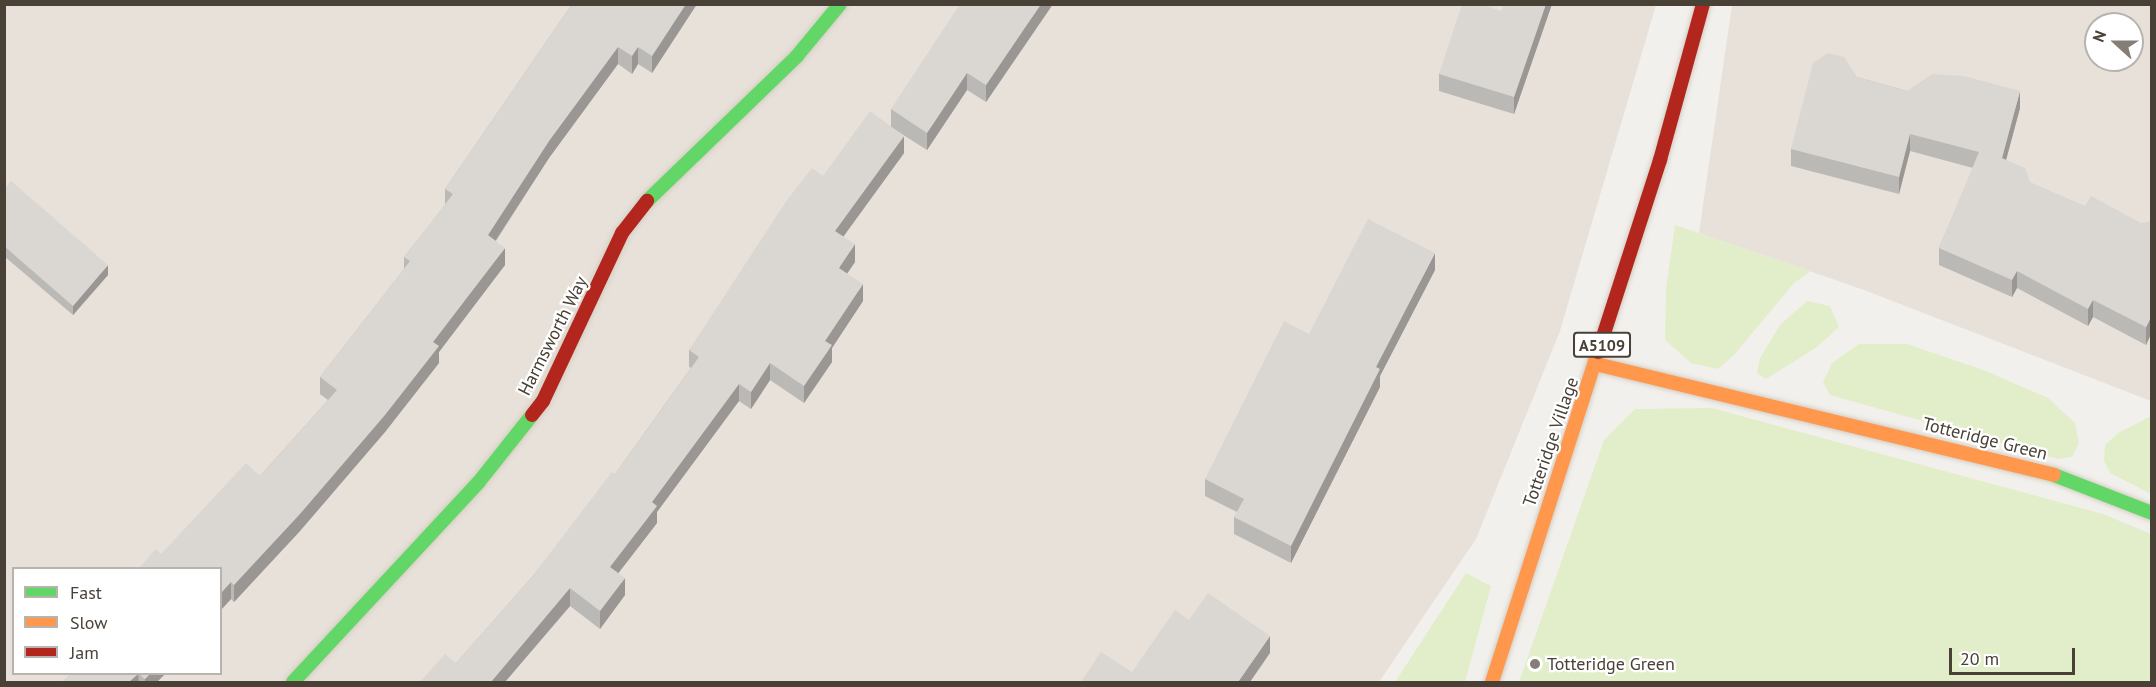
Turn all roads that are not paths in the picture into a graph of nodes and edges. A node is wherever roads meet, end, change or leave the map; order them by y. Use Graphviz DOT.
graph roads {
  1 [pos="840,4"];
  2 [pos="1702,4"];
  3 [pos="1596,364"];
  4 [pos="2151,513"];
  5 [pos="293,682"];
  6 [pos="1492,682"];
  1 -- 5 [label="street, Harmsworth Way"];
  2 -- 3 [label="street, Totteridge Village / A5109"];
  3 -- 4 [label="street, Totteridge Green"];
  3 -- 6 [label="street, Totteridge Village / A5109"];
}
